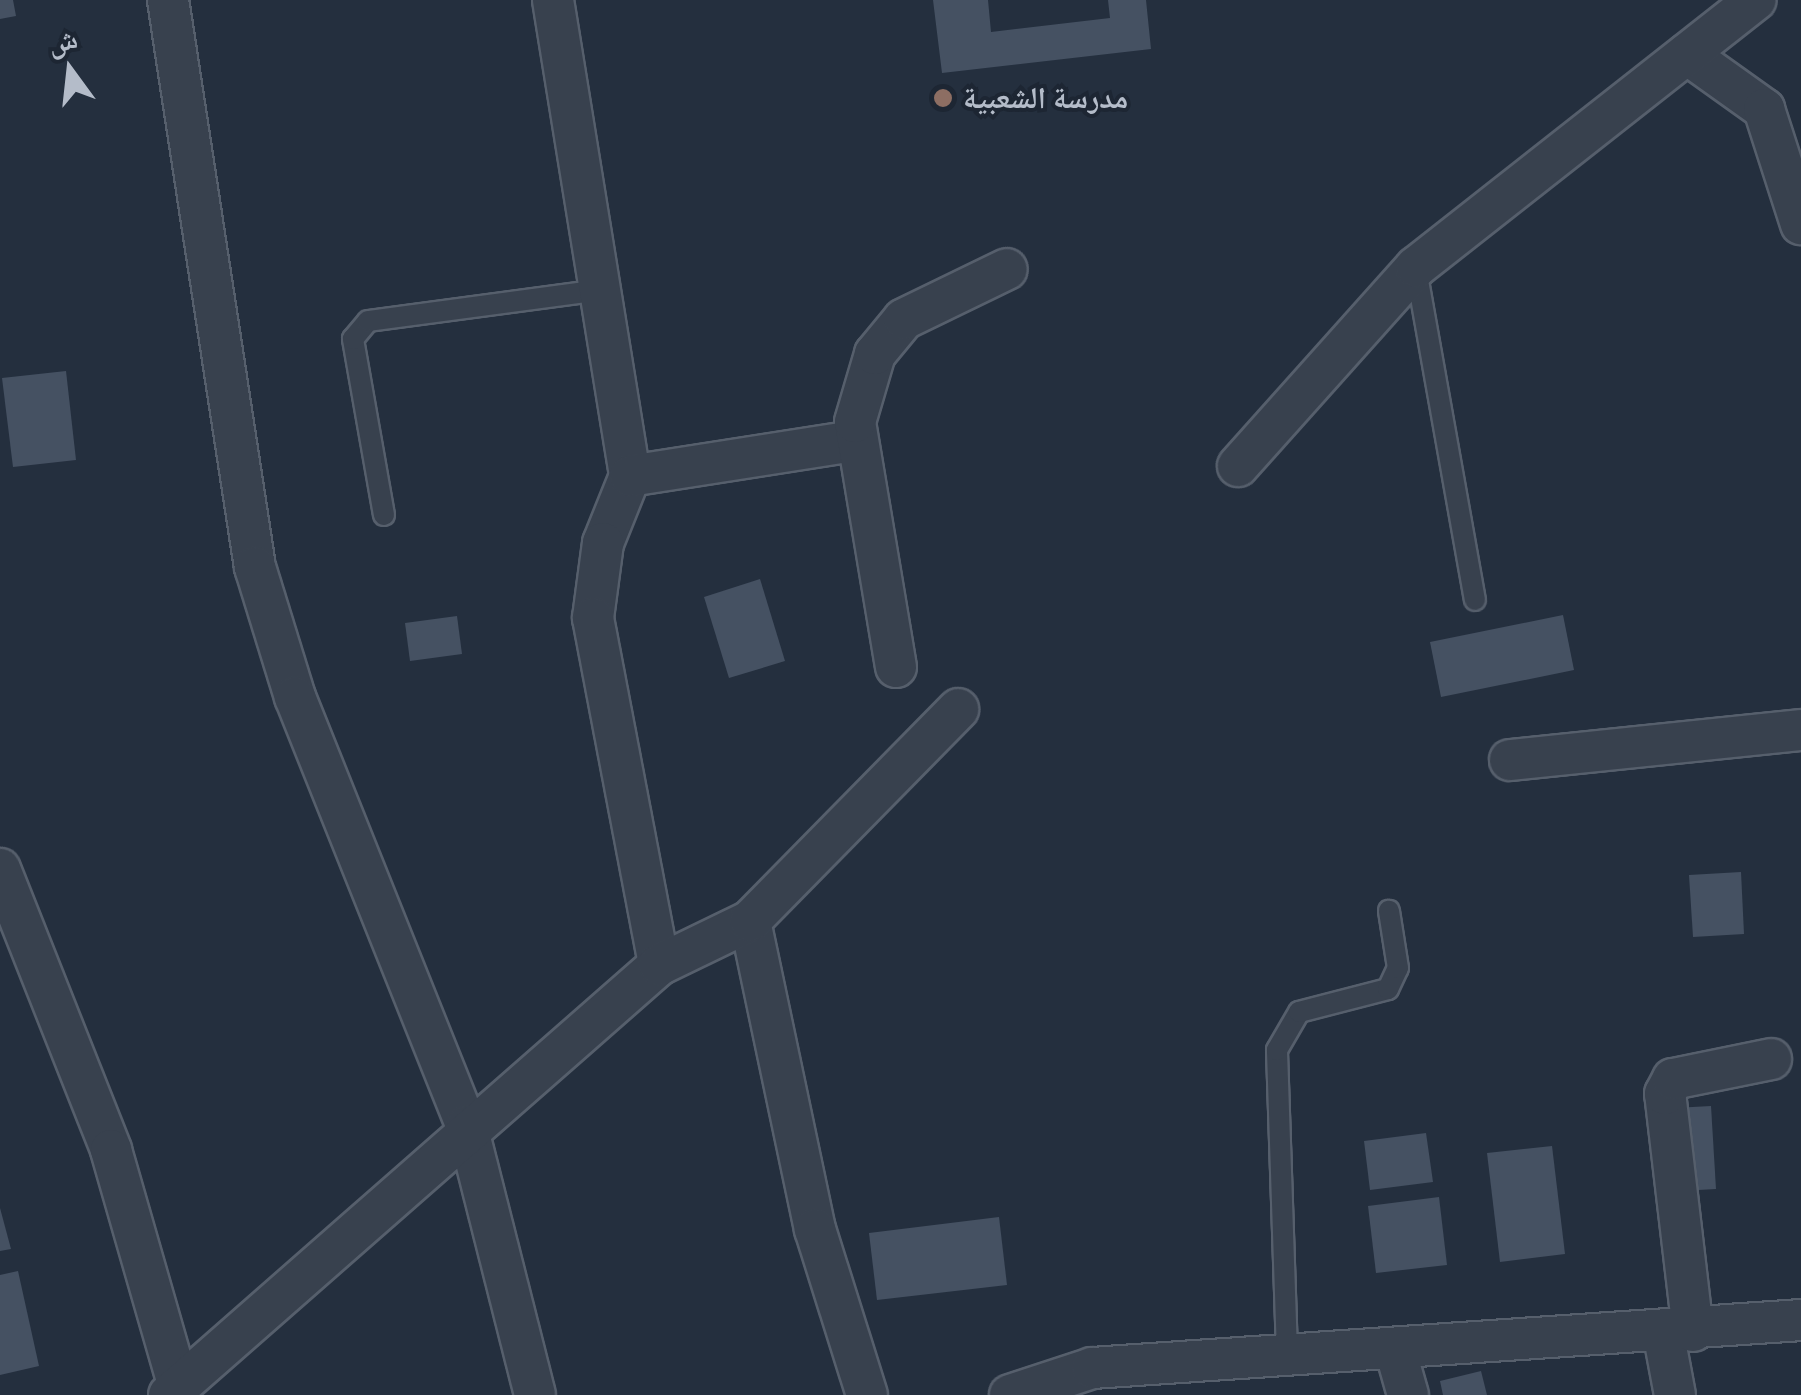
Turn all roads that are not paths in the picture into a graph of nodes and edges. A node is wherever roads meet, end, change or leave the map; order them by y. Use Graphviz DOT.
graph roads {
  1 [pos="168,0"];
  2 [pos="553,0"];
  3 [pos="1755,0"];
  4 [pos="1687,54"];
  5 [pos="1801,224"];
  6 [pos="1416,267"];
  7 [pos="1007,269"];
  8 [pos="600,290"];
  9 [pos="853,441"];
  10 [pos="1238,466"];
  11 [pos="630,476"];
  12 [pos="384,515"];
  13 [pos="1475,600"];
  14 [pos="896,667"];
  15 [pos="958,709"];
  16 [pos="1801,730"];
  17 [pos="1510,760"];
  18 [pos="0,869"];
  19 [pos="1389,911"];
  20 [pos="750,921"];
  21 [pos="659,965"];
  22 [pos="1770,1059"];
  23 [pos="467,1126"];
  24 [pos="1801,1320"];
  25 [pos="1678,1331"];
  26 [pos="1395,1350"];
  27 [pos="1287,1353"];
  28 [pos="174,1391"];
  29 [pos="535,1395"];
  30 [pos="867,1395"];
  31 [pos="1010,1395"];
  32 [pos="1408,1395"];
  33 [pos="1675,1395"];
  1 -- 23 [label="street"];
  2 -- 8 [label="street"];
  3 -- 4 [label="street"];
  4 -- 5 [label="street"];
  4 -- 6 [label="street"];
  6 -- 10 [label="street"];
  6 -- 13 [label="lane"];
  7 -- 9 [label="street"];
  8 -- 11 [label="street"];
  8 -- 12 [label="lane"];
  9 -- 11 [label="street"];
  9 -- 14 [label="street"];
  11 -- 21 [label="street"];
  15 -- 20 [label="street"];
  16 -- 17 [label="street"];
  18 -- 28 [label="street"];
  19 -- 27 [label="lane"];
  20 -- 21 [label="street"];
  20 -- 30 [label="street"];
  21 -- 23 [label="street"];
  22 -- 25 [label="street"];
  23 -- 28 [label="street"];
  23 -- 29 [label="street"];
  24 -- 25 [label="street"];
  25 -- 26 [label="street"];
  25 -- 33 [label="street"];
  26 -- 27 [label="street"];
  26 -- 32 [label="street"];
  27 -- 31 [label="street"];
}
